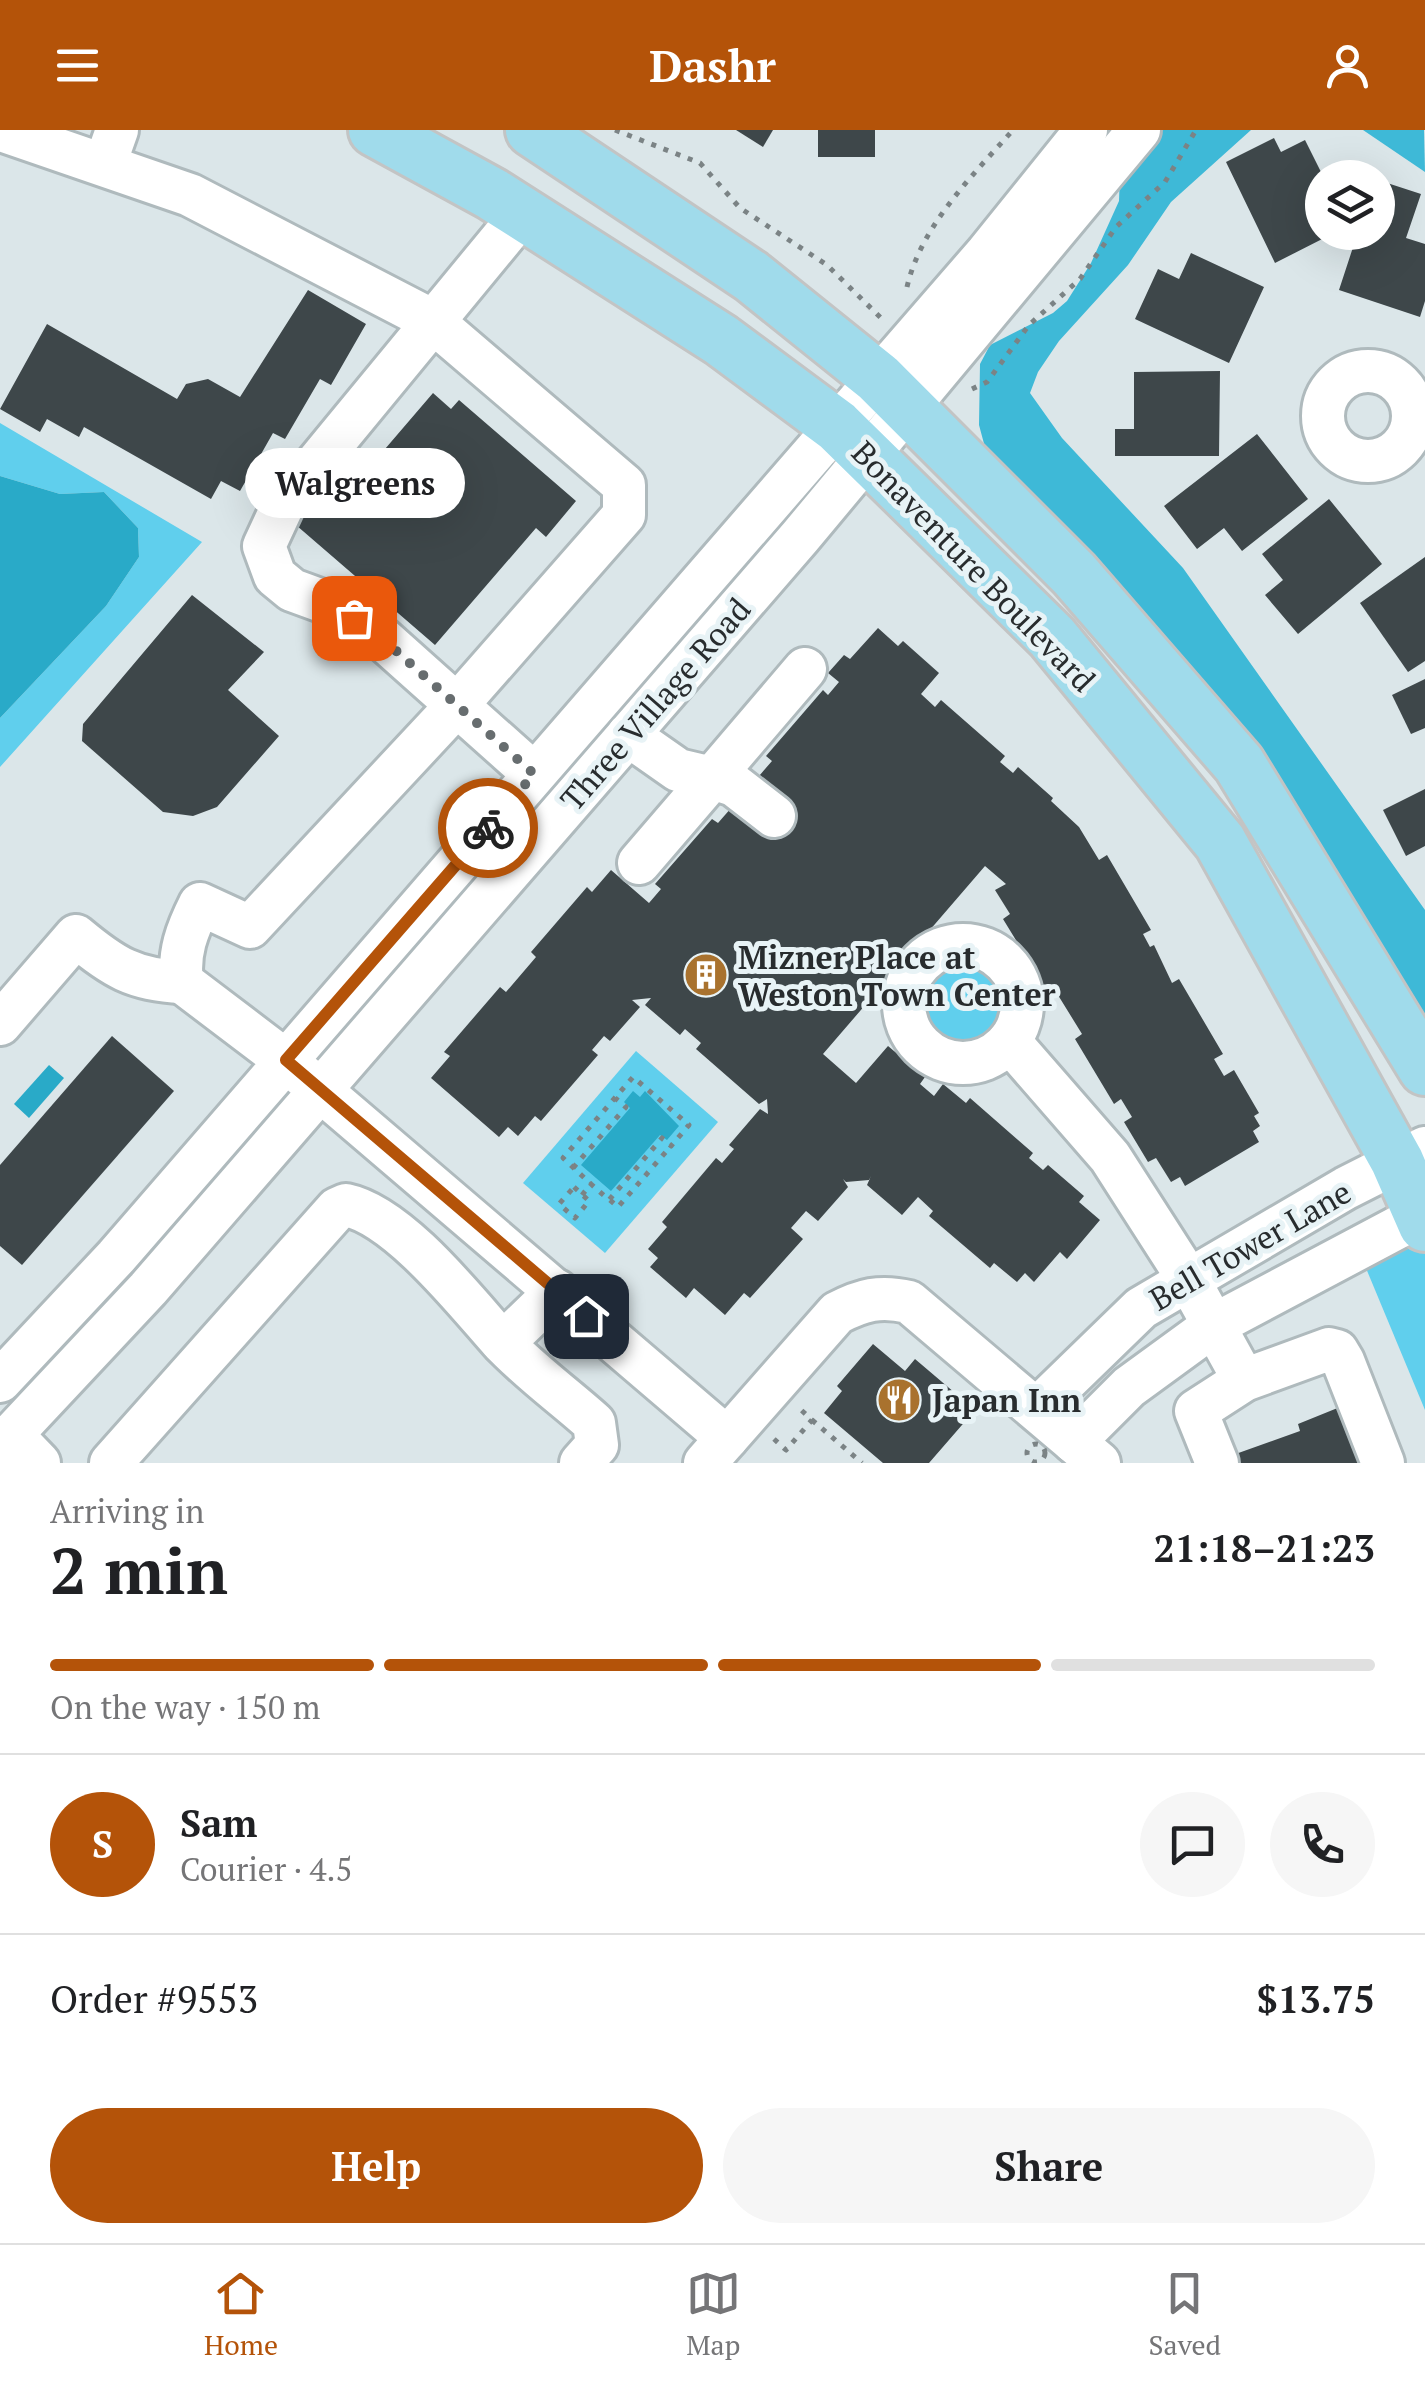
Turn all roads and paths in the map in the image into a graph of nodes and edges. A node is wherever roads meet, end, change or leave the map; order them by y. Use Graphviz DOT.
graph roads {
  1 [pos="1,130"];
  2 [pos="375,130"];
  3 [pos="532,130"];
  4 [pos="614,130"];
  5 [pos="1013,130"];
  6 [pos="1086,130"];
  7 [pos="1138,130"];
  8 [pos="1196,130"];
  9 [pos="111,147"];
  10 [pos="522,214"];
  11 [pos="904,302"];
  12 [pos="432,320"];
  13 [pos="891,328"];
  14 [pos="894,393"];
  15 [pos="960,394"];
  16 [pos="852,441"];
  17 [pos="804,669"];
  18 [pos="458,704"];
  19 [pos="628,735"];
  20 [pos="534,774"];
  21 [pos="712,778"];
  22 [pos="774,816"];
  23 [pos="639,863"];
  24 [pos="944,912"];
  25 [pos="972,946"];
  26 [pos="182,982"];
  27 [pos="0,1024"];
  28 [pos="1009,1042"];
  29 [pos="286,1060"];
  30 [pos="1425,1069"];
  31 [pos="321,1090"];
  32 [pos="616,1098"];
  33 [pos="671,1146"];
  34 [pos="1411,1155"];
  35 [pos="574,1168"];
  36 [pos="591,1184"];
  37 [pos="582,1194"];
  38 [pos="609,1200"];
  39 [pos="1424,1218"];
  40 [pos="1187,1278"];
  41 [pos="557,1291"];
  42 [pos="1214,1325"];
  43 [pos="503,1343"];
  44 [pos="1244,1380"];
  45 [pos="0,1381"];
  46 [pos="790,1400"];
  47 [pos="1196,1411"];
  48 [pos="812,1420"];
  49 [pos="1032,1421"];
  50 [pos="732,1444"];
  51 [pos="17,1449"];
  52 [pos="1075,1453"];
  53 [pos="111,1463"];
  54 [pos="581,1463"];
  55 [pos="862,1463"];
  56 [pos="1193,1463"];
  57 [pos="1217,1463"];
  58 [pos="1382,1463"];
  1 -- 9 [label="street"];
  2 -- 10 [label="main road, Bonaventure Boulevard"];
  3 -- 14 [label="main road, Bonaventure Boulevard"];
  4 -- 13 [label="path"];
  5 -- 11 [label="path"];
  6 -- 14 [label="street, Three Village Road"];
  7 -- 14 [label="street, Three Village Road"];
  8 -- 15 [label="path"];
  9 -- 12 [label="street"];
  10 -- 12 [label="street"];
  10 -- 16 [label="main road, Bonaventure Boulevard"];
  12 -- 18 [label="street"];
  12 -- 18 [label="street"];
  14 -- 16 [label="street, Three Village Road"];
  14 -- 30 [label="main road, Bonaventure Boulevard"];
  16 -- 19 [label="street, Three Village Road"];
  16 -- 20 [label="street, Three Village Road"];
  16 -- 34 [label="main road, Bonaventure Boulevard"];
  17 -- 21 [label="street"];
  18 -- 20 [label="street"];
  18 -- 26 [label="street"];
  19 -- 21 [label="street"];
  19 -- 31 [label="street, Three Village Road"];
  20 -- 29 [label="street, Three Village Road"];
  21 -- 22 [label="street"];
  21 -- 23 [label="street"];
  24 -- 25 [label="street"];
  25 -- 28 [label="street"];
  25 -- 28 [label="street"];
  26 -- 27 [label="street"];
  26 -- 29 [label="street"];
  28 -- 40 [label="street"];
  29 -- 31 [label="street"];
  29 -- 45 [label="street, Three Village Road"];
  31 -- 41 [label="street"];
  31 -- 51 [label="street, Three Village Road"];
  32 -- 33 [label="path"];
  32 -- 35 [label="path"];
  32 -- 35 [label="path"];
  33 -- 38 [label="path"];
  33 -- 38 [label="path"];
  34 -- 39 [label="main road, Bonaventure Boulevard"];
  34 -- 40 [label="street, Bell Tower Lane"];
  35 -- 36 [label="path"];
  36 -- 37 [label="path"];
  36 -- 38 [label="path"];
  37 -- 37 [label="path"];
  39 -- 42 [label="street, Bell Tower Lane"];
  40 -- 42 [label="street"];
  40 -- 49 [label="street, Bell Tower Lane"];
  41 -- 43 [label="street"];
  41 -- 50 [label="street"];
  42 -- 44 [label="street"];
  42 -- 52 [label="street, Bell Tower Lane"];
  43 -- 53 [label="street"];
  43 -- 54 [label="street"];
  44 -- 47 [label="street"];
  44 -- 58 [label="street"];
  46 -- 48 [label="path"];
  47 -- 56 [label="street"];
  47 -- 57 [label="street"];
  48 -- 50 [label="path"];
  48 -- 55 [label="path"];
  49 -- 50 [label="street"];
  49 -- 52 [label="street"];
  49 -- 52 [label="path"];
}
